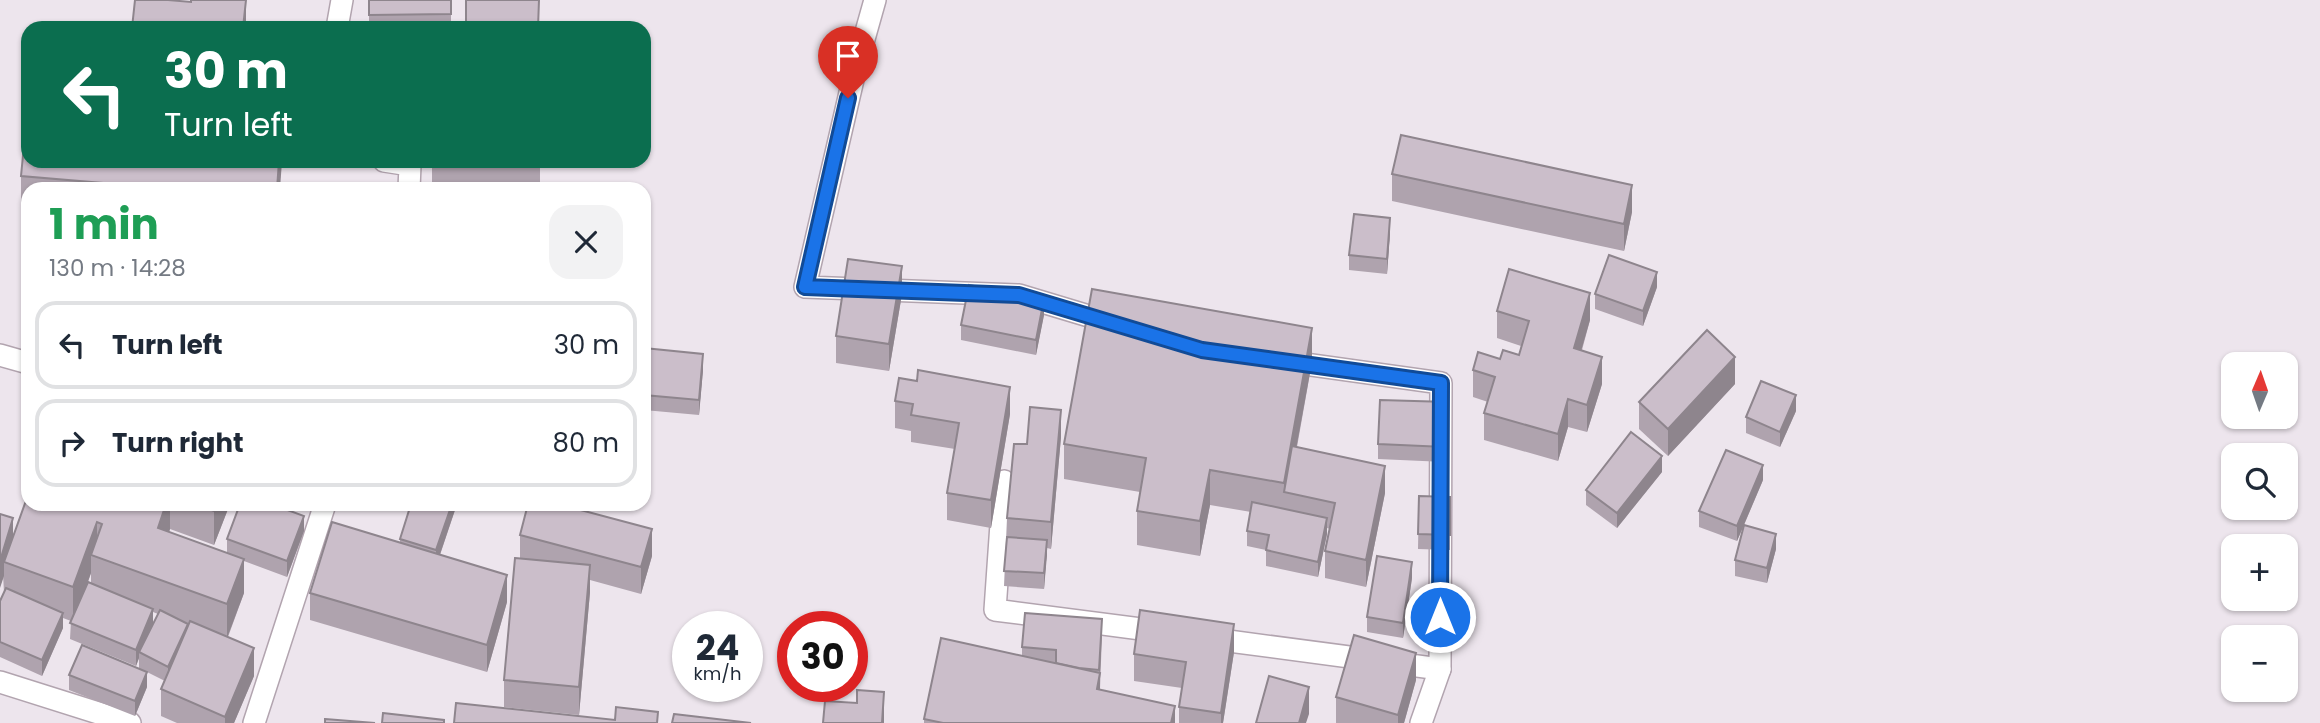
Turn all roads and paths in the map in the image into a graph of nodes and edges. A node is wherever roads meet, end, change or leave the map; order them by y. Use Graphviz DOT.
graph roads {
  1 [pos="342,0"];
  2 [pos="875,0"];
  3 [pos="338,21"];
  4 [pos="1136,330"];
  5 [pos="0,355"];
  6 [pos="1268,359"];
  7 [pos="21,361"];
  8 [pos="1004,481"];
  9 [pos="323,511"];
  10 [pos="1440,669"];
  11 [pos="0,682"];
  12 [pos="130,723"];
  13 [pos="254,723"];
  14 [pos="1421,723"];
  1 -- 3 [label="street"];
  2 -- 4 [label="street"];
  5 -- 7 [label="street"];
  6 -- 10 [label="street"];
  8 -- 10 [label="street"];
  9 -- 13 [label="street"];
  10 -- 14 [label="street"];
  11 -- 12 [label="street"];
}
